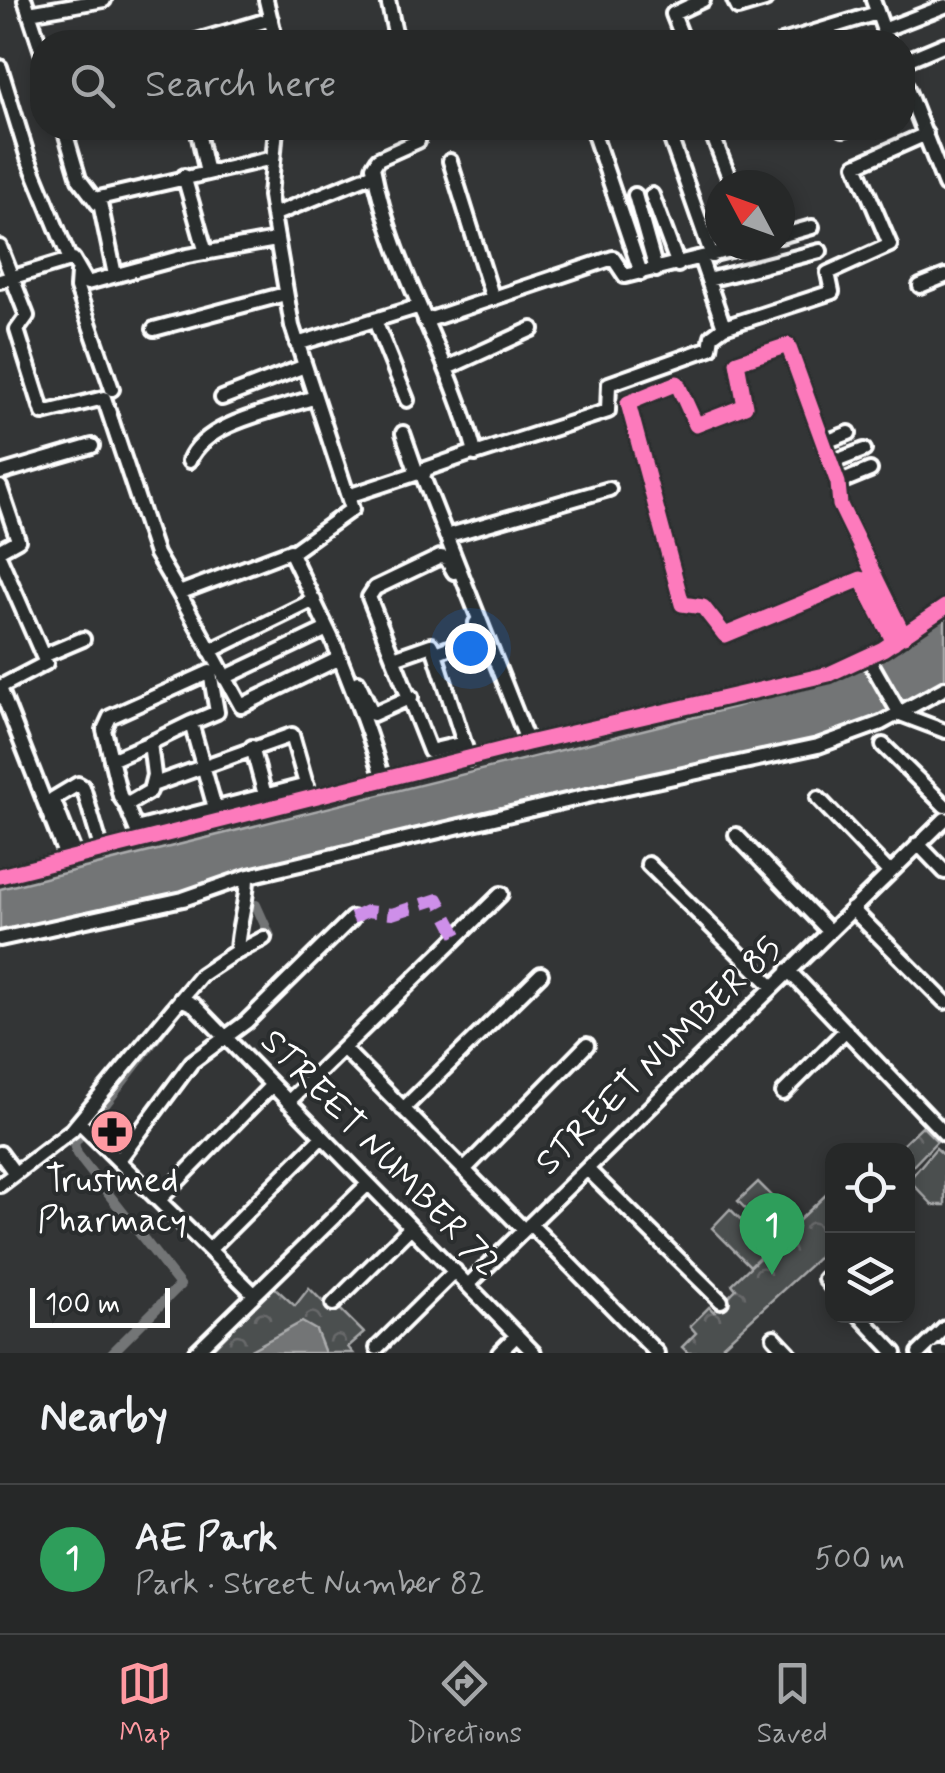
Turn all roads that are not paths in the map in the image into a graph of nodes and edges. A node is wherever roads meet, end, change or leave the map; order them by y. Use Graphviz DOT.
graph roads {
  1 [pos="104,0"];
  2 [pos="266,0"];
  3 [pos="388,0"];
  4 [pos="702,0"];
  5 [pos="734,0"];
  6 [pos="765,0"];
  7 [pos="71,4"];
  8 [pos="27,6"];
  9 [pos="875,6"];
  10 [pos="945,6"];
  11 [pos="271,19"];
  12 [pos="35,30"];
  13 [pos="234,30"];
  14 [pos="273,30"];
  15 [pos="394,30"];
  16 [pos="680,30"];
  17 [pos="813,30"];
  18 [pos="884,30"];
  19 [pos="898,30"];
  20 [pos="945,44"];
  21 [pos="915,57"];
  22 [pos="0,67"];
  23 [pos="915,113"];
  24 [pos="926,134"];
  25 [pos="915,139"];
  26 [pos="68,140"];
  27 [pos="200,140"];
  28 [pos="275,140"];
  29 [pos="418,140"];
  30 [pos="596,140"];
  31 [pos="671,140"];
  32 [pos="715,140"];
  33 [pos="913,140"];
  34 [pos="273,158"];
  35 [pos="450,162"];
  36 [pos="726,170"];
  37 [pos="207,173"];
  38 [pos="374,174"];
  39 [pos="184,176"];
  40 [pos="945,185"];
  41 [pos="652,195"];
  42 [pos="635,196"];
  43 [pos="98,204"];
  44 [pos="274,216"];
  45 [pos="812,227"];
  46 [pos="795,232"];
  47 [pos="276,240"];
  48 [pos="0,248"];
  49 [pos="820,251"];
  50 [pos="705,252"];
  51 [pos="206,253"];
  52 [pos="705,258"];
  53 [pos="70,260"];
  54 [pos="707,260"];
  55 [pos="678,265"];
  56 [pos="656,270"];
  57 [pos="78,273"];
  58 [pos="641,273"];
  59 [pos="115,275"];
  60 [pos="945,276"];
  61 [pos="6,279"];
  62 [pos="708,280"];
  63 [pos="920,286"];
  64 [pos="286,294"];
  65 [pos="493,299"];
  66 [pos="417,307"];
  67 [pos="374,321"];
  68 [pos="425,321"];
  69 [pos="724,327"];
  70 [pos="154,329"];
  71 [pos="532,329"];
  72 [pos="297,344"];
  73 [pos="305,366"];
  74 [pos="447,368"];
  75 [pos="112,389"];
  76 [pos="315,397"];
  77 [pos="222,398"];
  78 [pos="407,400"];
  79 [pos="849,433"];
  80 [pos="403,434"];
  81 [pos="824,443"];
  82 [pos="92,446"];
  83 [pos="864,450"];
  84 [pos="474,454"];
  85 [pos="189,461"];
  86 [pos="831,464"];
  87 [pos="870,470"];
  88 [pos="420,472"];
  89 [pos="0,473"];
  90 [pos="838,483"];
  91 [pos="0,487"];
  92 [pos="609,489"];
  93 [pos="348,496"];
  94 [pos="446,536"];
  95 [pos="0,550"];
  96 [pos="291,553"];
  97 [pos="0,558"];
  98 [pos="867,576"];
  99 [pos="179,593"];
  100 [pos="314,600"];
  101 [pos="945,607"];
  102 [pos="327,629"];
  103 [pos="83,639"];
  104 [pos="899,639"];
  105 [pos="210,650"];
  106 [pos="435,653"];
  107 [pos="44,656"];
  108 [pos="340,658"];
  109 [pos="394,658"];
  110 [pos="871,664"];
  111 [pos="355,677"];
  112 [pos="224,678"];
  113 [pos="0,688"];
  114 [pos="945,688"];
  115 [pos="411,697"];
  116 [pos="899,712"];
  117 [pos="192,723"];
  118 [pos="945,731"];
  119 [pos="150,743"];
  120 [pos="464,743"];
  121 [pos="528,744"];
  122 [pos="883,745"];
  123 [pos="252,747"];
  124 [pos="430,751"];
  125 [pos="469,758"];
  126 [pos="112,760"];
  127 [pos="205,764"];
  128 [pos="434,767"];
  129 [pos="383,780"];
  130 [pos="150,789"];
  131 [pos="309,792"];
  132 [pos="265,795"];
  133 [pos="818,798"];
  134 [pos="126,805"];
  135 [pos="215,806"];
  136 [pos="945,806"];
  137 [pos="945,820"];
  138 [pos="219,822"];
  139 [pos="153,824"];
  140 [pos="138,835"];
  141 [pos="736,835"];
  142 [pos="918,844"];
  143 [pos="102,851"];
  144 [pos="72,858"];
  145 [pos="648,864"];
  146 [pos="890,870"];
  147 [pos="945,872"];
  148 [pos="0,876"];
  149 [pos="247,877"];
  150 [pos="500,894"];
  151 [pos="852,909"];
  152 [pos="352,918"];
  153 [pos="829,931"];
  154 [pos="264,938"];
  155 [pos="0,939"];
  156 [pos="236,953"];
  157 [pos="788,970"];
  158 [pos="541,974"];
  159 [pos="772,986"];
  160 [pos="181,998"];
  161 [pos="945,1002"];
  162 [pos="846,1030"];
  163 [pos="223,1036"];
  164 [pos="588,1046"];
  165 [pos="344,1049"];
  166 [pos="272,1085"];
  167 [pos="782,1093"];
  168 [pos="288,1102"];
  169 [pos="403,1109"];
  170 [pos="79,1122"];
  171 [pos="945,1134"];
  172 [pos="322,1137"];
  173 [pos="0,1153"];
  174 [pos="119,1160"];
  175 [pos="588,1169"];
  176 [pos="464,1170"];
  177 [pos="14,1172"];
  178 [pos="368,1184"];
  179 [pos="0,1186"];
  180 [pos="159,1200"];
  181 [pos="527,1227"];
  182 [pos="411,1228"];
  183 [pos="210,1249"];
  184 [pos="455,1272"];
  185 [pos="468,1285"];
  186 [pos="254,1294"];
  187 [pos="722,1302"];
  188 [pos="333,1304"];
  189 [pos="867,1323"];
  190 [pos="945,1328"];
  191 [pos="517,1335"];
  192 [pos="774,1337"];
  193 [pos="377,1348"];
  194 [pos="195,1353"];
  195 [pos="499,1353"];
  196 [pos="534,1353"];
  197 [pos="657,1353"];
  198 [pos="789,1353"];
  199 [pos="895,1353"];
  200 [pos="919,1353"];
  1 -- 7 [label="street"];
  2 -- 11 [label="street"];
  3 -- 15 [label="street"];
  4 -- 16 [label="street"];
  5 -- 6 [label="street"];
  7 -- 8 [label="street"];
  8 -- 12 [label="street"];
  9 -- 17 [label="street"];
  9 -- 18 [label="street"];
  10 -- 19 [label="street"];
  11 -- 13 [label="street"];
  11 -- 14 [label="street"];
  20 -- 21 [label="street"];
  22 -- 53 [label="street"];
  23 -- 24 [label="street"];
  24 -- 25 [label="street"];
  24 -- 40 [label="street"];
  26 -- 43 [label="street"];
  27 -- 37 [label="street"];
  28 -- 34 [label="street"];
  29 -- 38 [label="street"];
  30 -- 58 [label="street"];
  31 -- 50 [label="street"];
  32 -- 36 [label="street"];
  33 -- 69 [label="street"];
  34 -- 37 [label="street"];
  34 -- 44 [label="street"];
  35 -- 65 [label="street"];
  37 -- 39 [label="street"];
  38 -- 44 [label="street"];
  38 -- 66 [label="street"];
  39 -- 43 [label="street"];
  39 -- 51 [label="street"];
  41 -- 55 [label="street"];
  42 -- 56 [label="street"];
  43 -- 59 [label="street"];
  44 -- 47 [label="street"];
  45 -- 46 [label="street"];
  47 -- 51 [label="street"];
  47 -- 64 [label="street"];
  48 -- 61 [label="street"];
  49 -- 62 [label="street"];
  51 -- 59 [label="street"];
  52 -- 55 [label="street"];
  53 -- 57 [label="street"];
  53 -- 61 [label="street"];
  54 -- 62 [label="street"];
  55 -- 56 [label="street"];
  56 -- 58 [label="street"];
  57 -- 59 [label="street"];
  57 -- 75 [label="street"];
  58 -- 65 [label="street"];
  60 -- 63 [label="street"];
  61 -- 99 [label="street"];
  62 -- 69 [label="street"];
  64 -- 70 [label="street"];
  64 -- 72 [label="street"];
  65 -- 68 [label="street"];
  66 -- 67 [label="street"];
  66 -- 68 [label="street"];
  67 -- 72 [label="street"];
  67 -- 78 [label="street"];
  68 -- 74 [label="street"];
  69 -- 84 [label="street"];
  71 -- 74 [label="street"];
  72 -- 73 [label="street"];
  73 -- 76 [label="street"];
  73 -- 77 [label="street"];
  74 -- 84 [label="street"];
  76 -- 85 [label="street"];
  76 -- 93 [label="street"];
  79 -- 81 [label="street"];
  80 -- 88 [label="street"];
  81 -- 86 [label="street"];
  81 -- 98 [label="street"];
  82 -- 89 [label="street"];
  83 -- 86 [label="street"];
  84 -- 88 [label="street"];
  86 -- 90 [label="street"];
  87 -- 90 [label="street"];
  88 -- 93 [label="street"];
  88 -- 94 [label="street"];
  90 -- 98 [label="street"];
  91 -- 95 [label="street"];
  92 -- 94 [label="street"];
  93 -- 96 [label="street"];
  94 -- 121 [label="street"];
  96 -- 99 [label="street"];
  96 -- 100 [label="street"];
  97 -- 107 [label="street"];
  98 -- 104 [label="street"];
  99 -- 105 [label="street"];
  100 -- 102 [label="street"];
  100 -- 105 [label="street"];
  101 -- 104 [label="street"];
  102 -- 108 [label="street"];
  102 -- 112 [label="street"];
  103 -- 107 [label="street"];
  104 -- 110 [label="street"];
  105 -- 112 [label="street"];
  106 -- 109 [label="street"];
  106 -- 109 [label="street"];
  106 -- 120 [label="street"];
  107 -- 113 [label="street"];
  108 -- 112 [label="street"];
  108 -- 129 [label="street"];
  109 -- 115 [label="street"];
  110 -- 116 [label="street"];
  110 -- 121 [label="street"];
  111 -- 115 [label="street"];
  113 -- 144 [label="street"];
  114 -- 116 [label="street"];
  115 -- 124 [label="street"];
  116 -- 118 [label="street"];
  116 -- 149 [label="street"];
  117 -- 119 [label="street"];
  117 -- 126 [label="street"];
  117 -- 127 [label="street"];
  119 -- 126 [label="street"];
  119 -- 130 [label="street"];
  120 -- 124 [label="street"];
  120 -- 125 [label="street"];
  121 -- 125 [label="street"];
  122 -- 136 [label="street"];
  123 -- 127 [label="street"];
  123 -- 131 [label="street"];
  123 -- 132 [label="street"];
  124 -- 128 [label="street"];
  125 -- 128 [label="street"];
  126 -- 134 [label="street"];
  127 -- 130 [label="street"];
  127 -- 135 [label="street"];
  128 -- 129 [label="street"];
  129 -- 131 [label="street"];
  130 -- 134 [label="street"];
  130 -- 139 [label="street"];
  131 -- 132 [label="street"];
  131 -- 138 [label="street"];
  132 -- 135 [label="street"];
  133 -- 146 [label="street"];
  134 -- 140 [label="street"];
  135 -- 138 [label="street"];
  135 -- 139 [label="street"];
  137 -- 142 [label="street, STREET NUMBER 85"];
  138 -- 140 [label="street"];
  139 -- 140 [label="street"];
  140 -- 143 [label="street"];
  141 -- 153 [label="street"];
  142 -- 146 [label="street, STREET NUMBER 85"];
  142 -- 147 [label="street"];
  143 -- 144 [label="street"];
  143 -- 144 [label="street"];
  144 -- 148 [label="street"];
  145 -- 159 [label="street"];
  146 -- 151 [label="street, STREET NUMBER 85"];
  149 -- 155 [label="street"];
  149 -- 156 [label="street"];
  150 -- 165 [label="street"];
  151 -- 153 [label="street, STREET NUMBER 85"];
  151 -- 161 [label="street"];
  152 -- 163 [label="street"];
  153 -- 157 [label="street, STREET NUMBER 85"];
  154 -- 156 [label="street"];
  156 -- 160 [label="street"];
  157 -- 159 [label="street, STREET NUMBER 85"];
  157 -- 162 [label="street"];
  158 -- 169 [label="street"];
  159 -- 175 [label="street, STREET NUMBER 85"];
  160 -- 163 [label="street, STREET NUMBER 72"];
  160 -- 170 [label="street"];
  162 -- 167 [label="street"];
  162 -- 171 [label="street"];
  163 -- 166 [label="street, STREET NUMBER 72"];
  163 -- 174 [label="street"];
  164 -- 176 [label="street"];
  165 -- 168 [label="street"];
  165 -- 169 [label="street"];
  166 -- 168 [label="street, STREET NUMBER 72"];
  166 -- 180 [label="street"];
  168 -- 172 [label="street, STREET NUMBER 72"];
  169 -- 176 [label="street"];
  170 -- 174 [label="street"];
  170 -- 177 [label="street"];
  172 -- 178 [label="street, STREET NUMBER 72"];
  172 -- 183 [label="street"];
  173 -- 177 [label="street"];
  174 -- 180 [label="street"];
  175 -- 181 [label="street, STREET NUMBER 85"];
  175 -- 187 [label="street"];
  176 -- 181 [label="street"];
  177 -- 179 [label="street"];
  178 -- 182 [label="street, STREET NUMBER 72"];
  178 -- 186 [label="street"];
  180 -- 183 [label="street"];
  181 -- 185 [label="street, STREET NUMBER 85"];
  181 -- 197 [label="street"];
  182 -- 184 [label="street, STREET NUMBER 72"];
  182 -- 188 [label="street"];
  183 -- 186 [label="street"];
  184 -- 185 [label="street, STREET NUMBER 72"];
  184 -- 193 [label="street"];
  185 -- 191 [label="street, STREET NUMBER 72"];
  186 -- 194 [label="street"];
  189 -- 199 [label="street"];
  190 -- 200 [label="street"];
  191 -- 195 [label="street"];
  191 -- 196 [label="street, STREET NUMBER 72"];
  192 -- 198 [label="street"];
}
